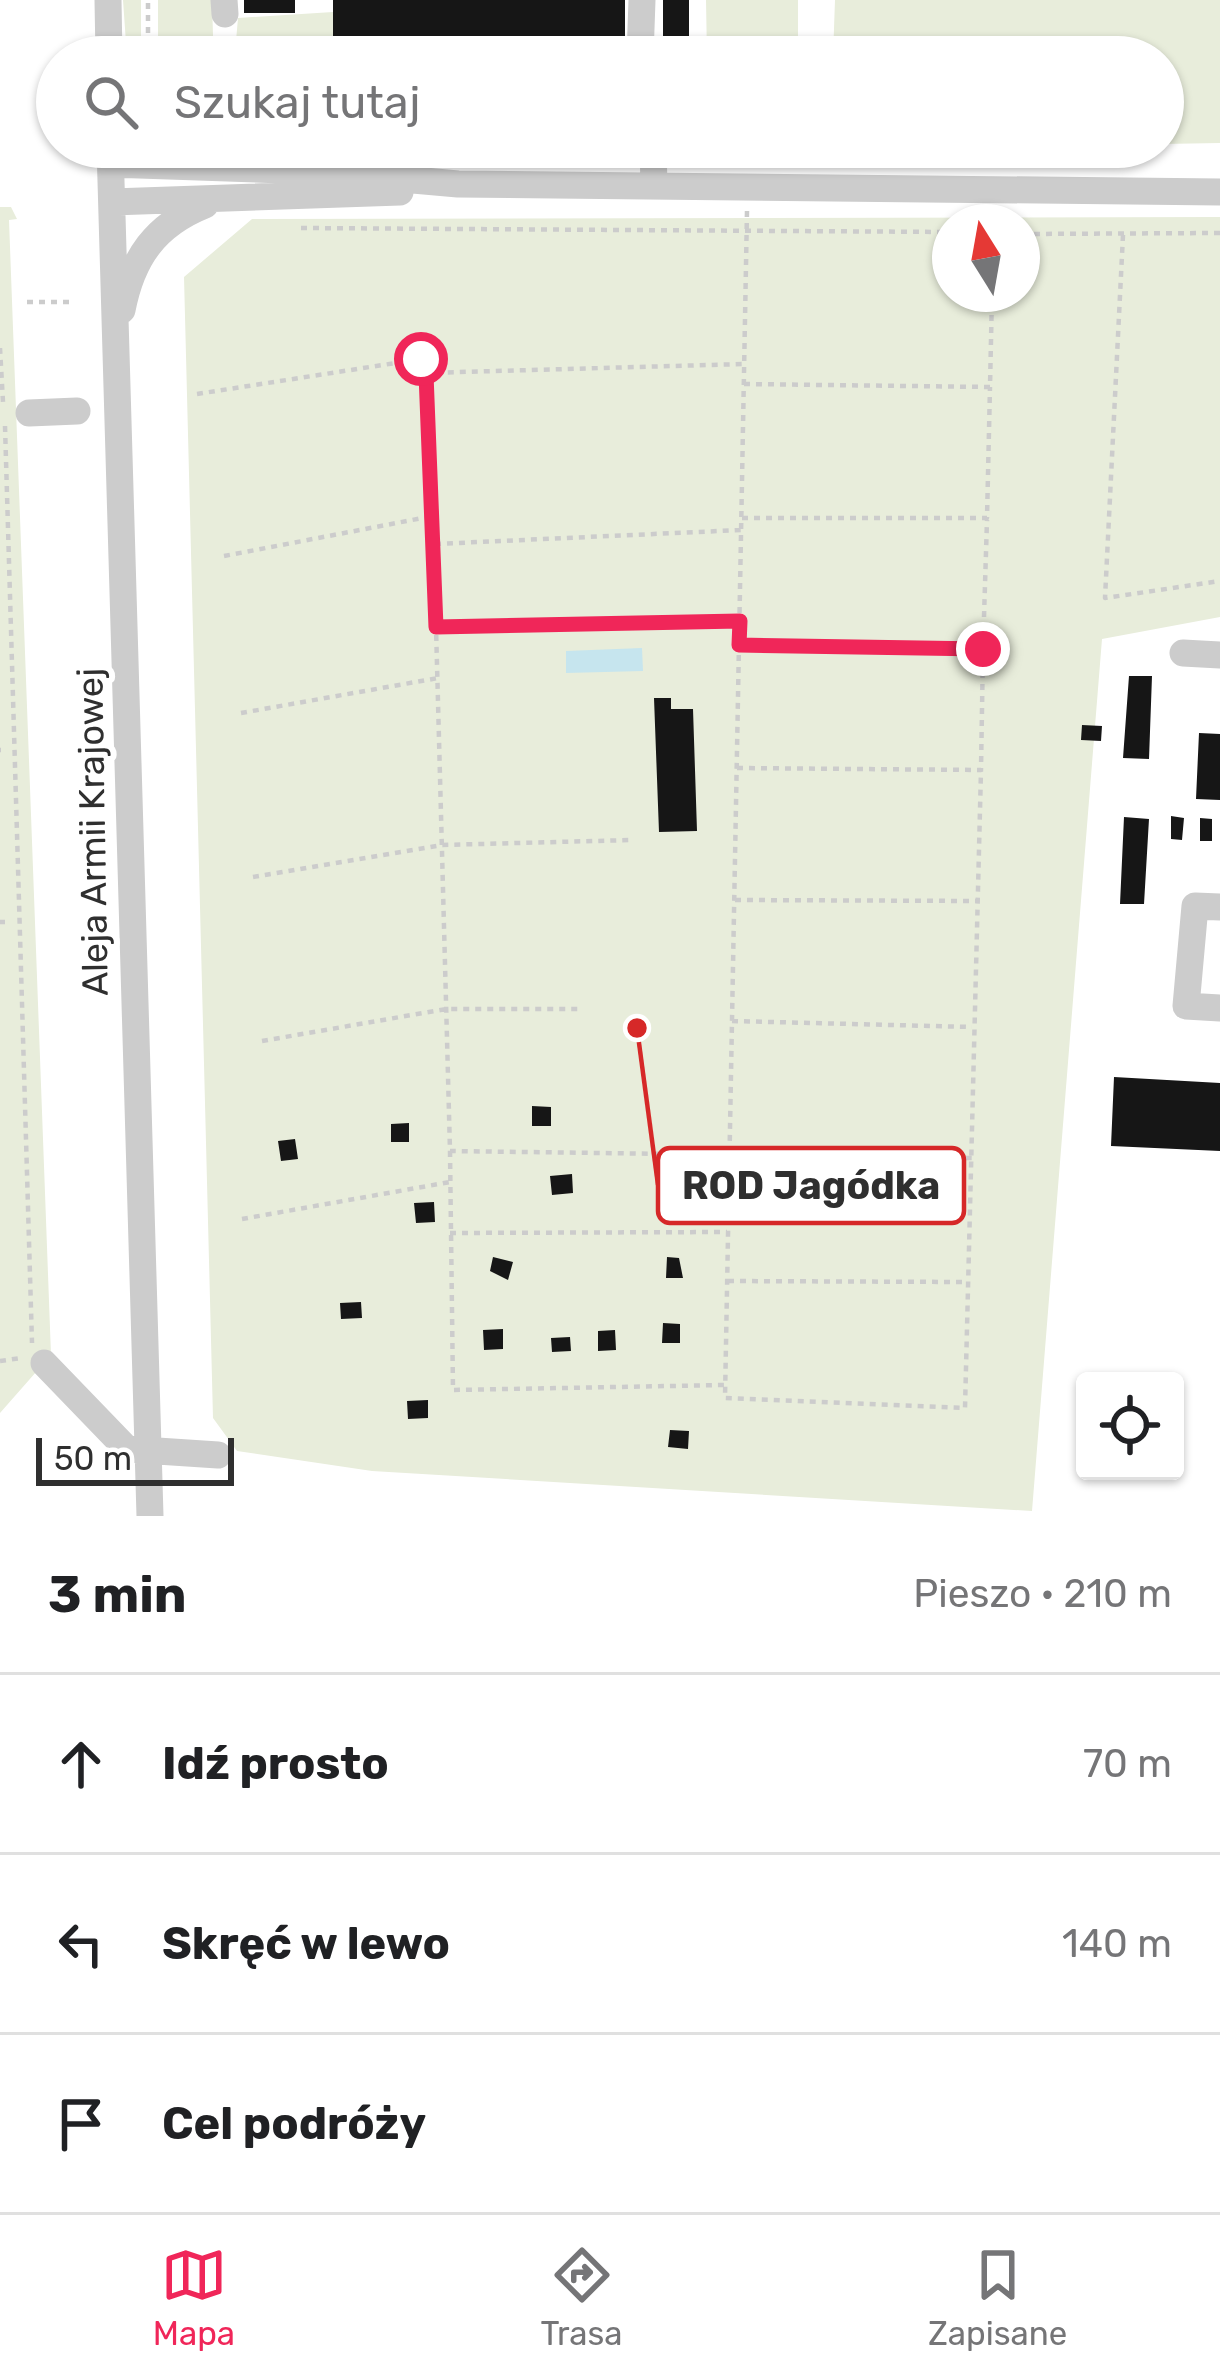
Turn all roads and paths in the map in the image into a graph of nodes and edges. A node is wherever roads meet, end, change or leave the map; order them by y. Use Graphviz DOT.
graph roads {
  1 [pos="108,0"];
  2 [pos="148,0"];
  3 [pos="642,0"];
  4 [pos="109,36"];
  5 [pos="148,36"];
  6 [pos="641,36"];
  7 [pos="221,168"];
  8 [pos="654,168"];
  9 [pos="230,172"];
  10 [pos="111,174"];
  11 [pos="458,184"];
  12 [pos="654,186"];
  13 [pos="748,187"];
  14 [pos="1220,192"];
  15 [pos="218,200"];
  16 [pos="301,228"];
  17 [pos="747,228"];
  18 [pos="932,232"];
  19 [pos="1220,233"];
  20 [pos="1040,234"];
  21 [pos="1123,236"];
  22 [pos="27,302"];
  23 [pos="73,302"];
  24 [pos="992,312"];
  25 [pos="0,348"];
  26 [pos="113,355"];
  27 [pos="744,364"];
  28 [pos="426,374"];
  29 [pos="744,384"];
  30 [pos="990,387"];
  31 [pos="197,394"];
  32 [pos="77,411"];
  33 [pos="29,413"];
  34 [pos="434,516"];
  35 [pos="742,518"];
  36 [pos="987,518"];
  37 [pos="741,530"];
  38 [pos="435,544"];
  39 [pos="224,556"];
  40 [pos="1220,581"];
  41 [pos="740,621"];
  42 [pos="436,627"];
  43 [pos="739,645"];
  44 [pos="983,649"];
  45 [pos="1183,653"];
  46 [pos="1220,656"];
  47 [pos="438,678"];
  48 [pos="241,713"];
  49 [pos="737,768"];
  50 [pos="981,770"];
  51 [pos="632,840"];
  52 [pos="442,845"];
  53 [pos="253,878"];
  54 [pos="734,900"];
  55 [pos="978,901"];
  56 [pos="1220,907"];
  57 [pos="1220,1008"];
  58 [pos="446,1009"];
  59 [pos="578,1009"];
  60 [pos="732,1021"];
  61 [pos="975,1027"];
  62 [pos="262,1041"];
  63 [pos="450,1151"];
  64 [pos="730,1154"];
  65 [pos="972,1158"];
  66 [pos="450,1183"];
  67 [pos="242,1219"];
  68 [pos="729,1232"];
  69 [pos="450,1233"];
  70 [pos="728,1281"];
  71 [pos="968,1282"];
  72 [pos="44,1363"];
  73 [pos="725,1385"];
  74 [pos="126,1449"];
  75 [pos="218,1455"];
  76 [pos="150,1516"];
  1 -- 4 [label="street"];
  2 -- 5 [label="path"];
  3 -- 6 [label="street"];
  7 -- 9 [label="street"];
  8 -- 12 [label="street"];
  9 -- 10 [label="street"];
  9 -- 11 [label="street"];
  10 -- 15 [label="street"];
  10 -- 26 [label="street, Aleja Armii Krajowej"];
  11 -- 12 [label="street"];
  11 -- 15 [label="street"];
  12 -- 13 [label="street"];
  13 -- 14 [label="street"];
  13 -- 17 [label="path"];
  15 -- 26 [label="street"];
  16 -- 17 [label="path"];
  17 -- 18 [label="path"];
  17 -- 27 [label="path"];
  19 -- 21 [label="path"];
  20 -- 21 [label="path"];
  21 -- 40 [label="path"];
  22 -- 23 [label="path"];
  24 -- 30 [label="path"];
  25 -- 72 [label="path"];
  26 -- 74 [label="street, Aleja Armii Krajowej"];
  27 -- 28 [label="path"];
  27 -- 29 [label="path"];
  28 -- 31 [label="path"];
  28 -- 34 [label="path"];
  29 -- 30 [label="path"];
  29 -- 35 [label="path"];
  30 -- 36 [label="path"];
  32 -- 33 [label="street"];
  34 -- 38 [label="path"];
  34 -- 39 [label="path"];
  35 -- 36 [label="path"];
  35 -- 37 [label="path"];
  36 -- 44 [label="path"];
  37 -- 38 [label="path"];
  37 -- 41 [label="path"];
  38 -- 42 [label="path"];
  41 -- 42 [label="path"];
  41 -- 43 [label="path"];
  42 -- 47 [label="path"];
  43 -- 44 [label="path"];
  43 -- 49 [label="path"];
  44 -- 50 [label="path"];
  45 -- 46 [label="street"];
  47 -- 48 [label="path"];
  47 -- 52 [label="path"];
  49 -- 50 [label="path"];
  49 -- 54 [label="path"];
  50 -- 55 [label="path"];
  51 -- 52 [label="path"];
  52 -- 53 [label="path"];
  52 -- 58 [label="path"];
  54 -- 55 [label="path"];
  54 -- 60 [label="path"];
  55 -- 61 [label="path"];
  56 -- 57 [label="street"];
  58 -- 59 [label="path"];
  58 -- 62 [label="path"];
  58 -- 63 [label="path"];
  60 -- 61 [label="path"];
  60 -- 64 [label="path"];
  61 -- 65 [label="path"];
  63 -- 64 [label="path"];
  63 -- 66 [label="path"];
  64 -- 65 [label="path"];
  64 -- 68 [label="path"];
  65 -- 71 [label="path"];
  66 -- 67 [label="path"];
  66 -- 69 [label="path"];
  68 -- 69 [label="path"];
  68 -- 70 [label="path"];
  69 -- 73 [label="path"];
  70 -- 71 [label="path"];
  70 -- 73 [label="path"];
  71 -- 73 [label="path"];
  72 -- 74 [label="street"];
  74 -- 75 [label="street"];
  74 -- 76 [label="street, Aleja Armii Krajowej"];
}
